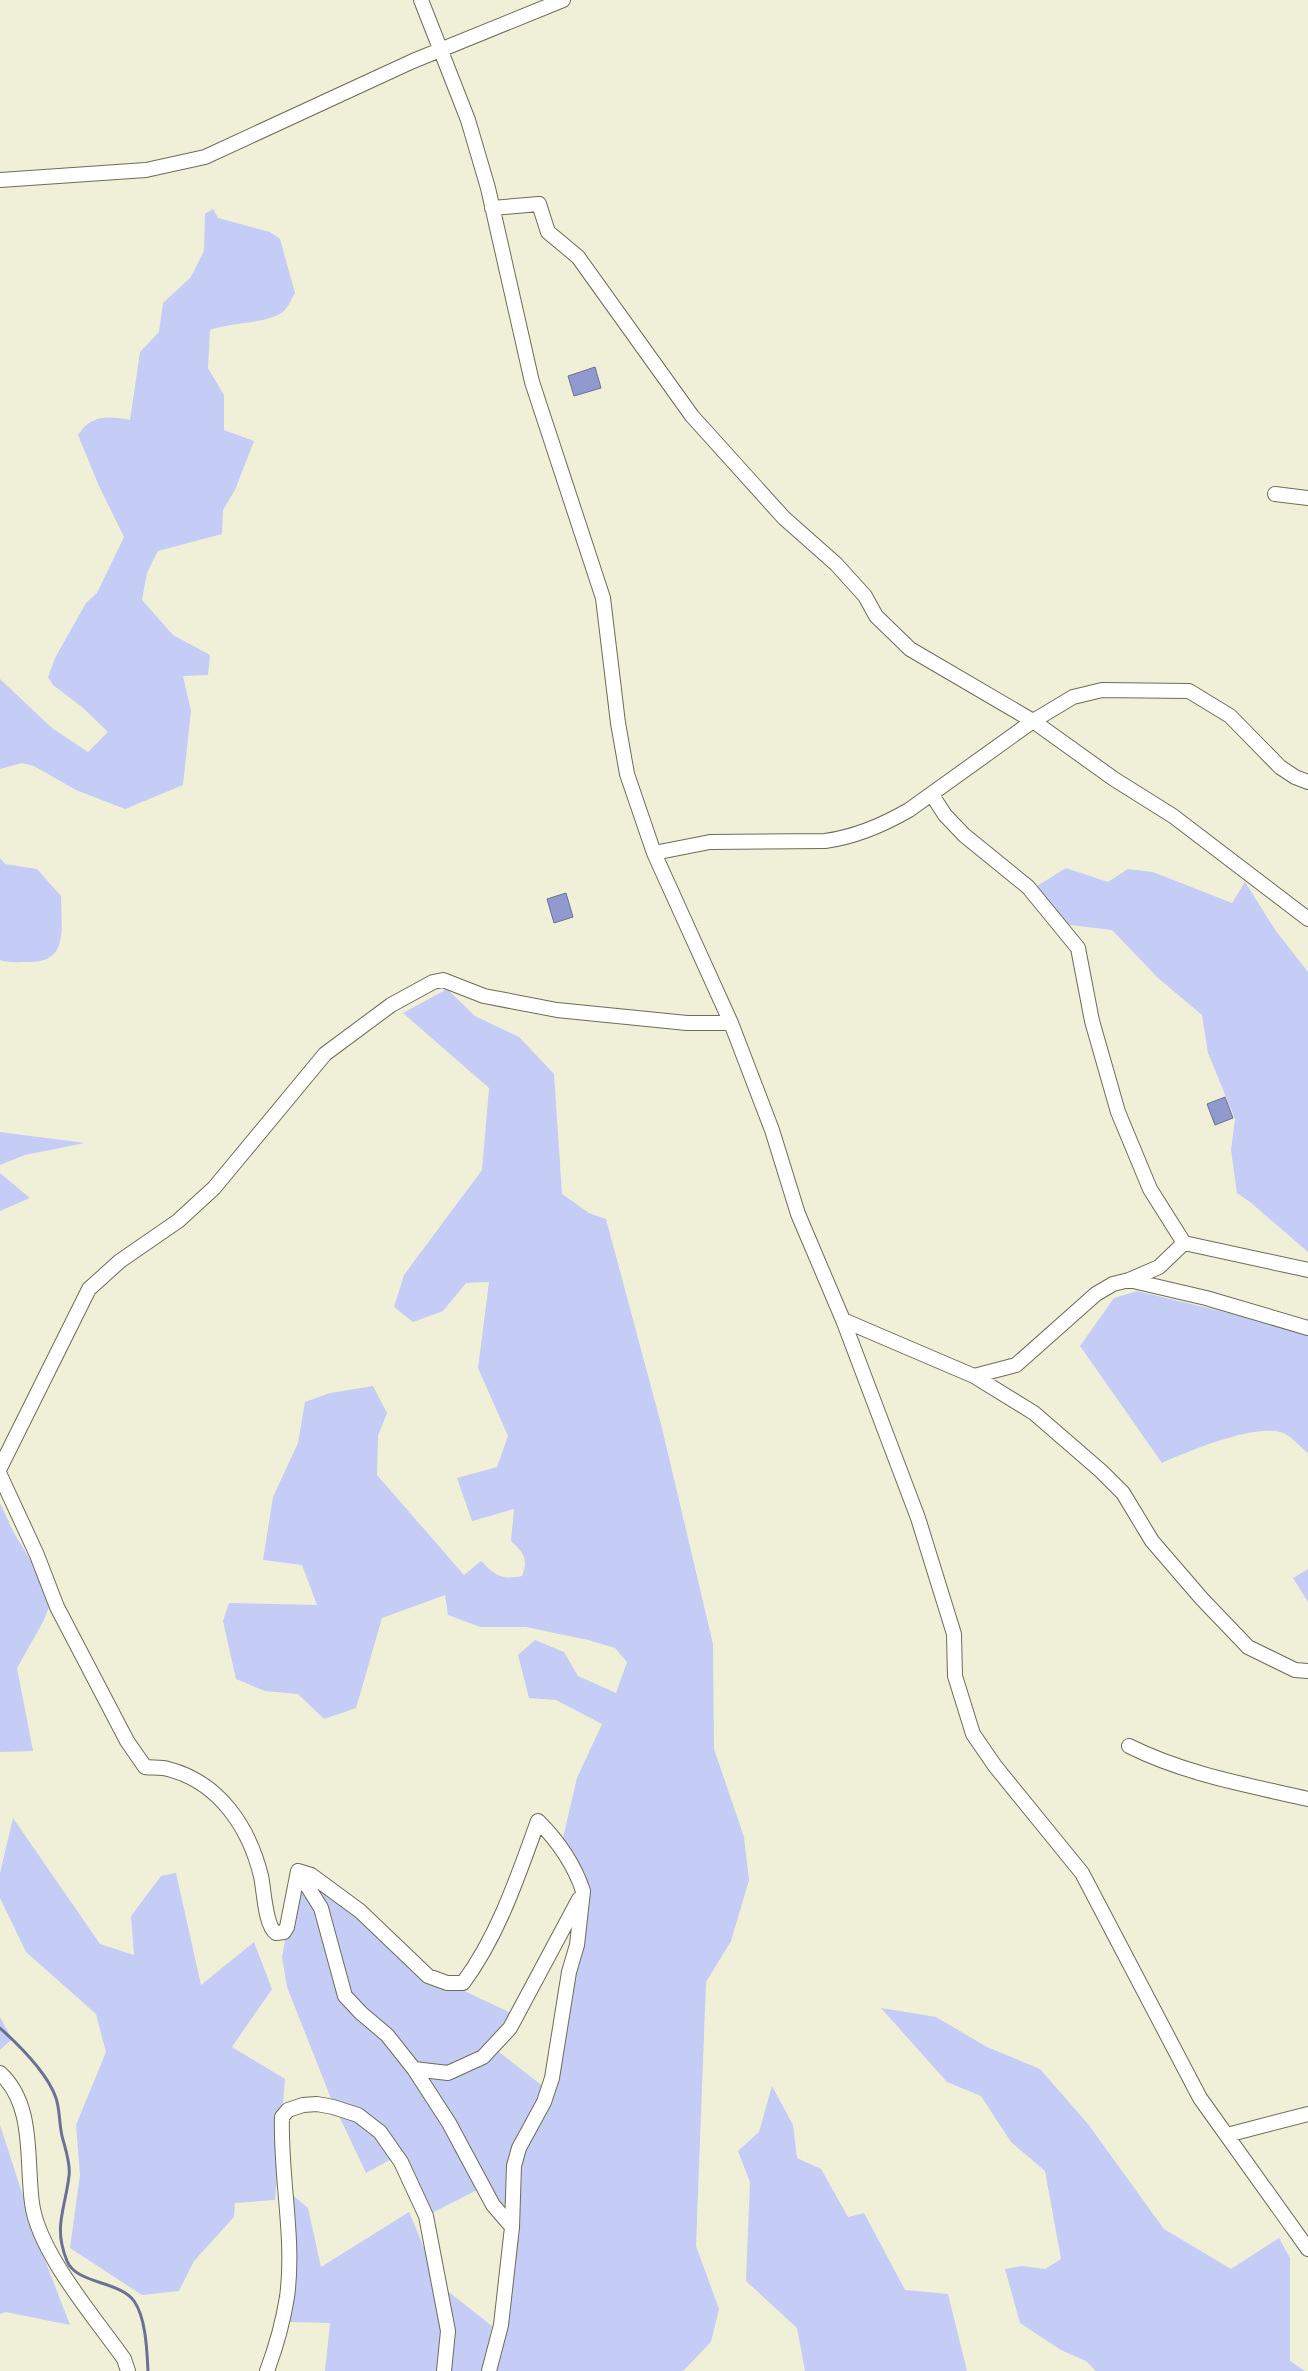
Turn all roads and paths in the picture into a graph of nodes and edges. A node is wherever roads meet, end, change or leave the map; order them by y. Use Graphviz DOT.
graph roads {
  1 [pos="421,0"];
  2 [pos="563,0"];
  3 [pos="441,50"];
  4 [pos="0,180"];
  5 [pos="492,208"];
  6 [pos="1275,494"];
  7 [pos="1308,498"];
  8 [pos="1033,720"];
  9 [pos="1308,782"];
  10 [pos="932,795"];
  11 [pos="654,853"];
  12 [pos="1308,918"];
  13 [pos="731,1024"];
  14 [pos="1184,1243"];
  15 [pos="1308,1270"];
  16 [pos="1129,1280"];
  17 [pos="843,1320"];
  18 [pos="1308,1328"];
  19 [pos="974,1376"];
  20 [pos="0,1468"];
  21 [pos="0,1475"];
  22 [pos="1308,1671"];
  23 [pos="1129,1746"];
  24 [pos="1308,1799"];
  25 [pos="298,1871"];
  26 [pos="583,1892"];
  27 [pos="414,2069"];
  28 [pos="0,2073"];
  29 [pos="1308,2114"];
  30 [pos="1227,2135"];
  31 [pos="512,2227"];
  32 [pos="1308,2249"];
  33 [pos="128,2371"];
  34 [pos="267,2371"];
  35 [pos="444,2371"];
  36 [pos="489,2371"];
  1 -- 3 [label="street"];
  2 -- 3 [label="street"];
  3 -- 4 [label="street"];
  3 -- 5 [label="street"];
  5 -- 8 [label="street"];
  5 -- 11 [label="street"];
  6 -- 7 [label="street"];
  8 -- 9 [label="street"];
  8 -- 10 [label="street"];
  8 -- 12 [label="street"];
  10 -- 11 [label="street"];
  10 -- 14 [label="street"];
  11 -- 13 [label="street"];
  13 -- 17 [label="street"];
  13 -- 20 [label="street"];
  14 -- 15 [label="street"];
  14 -- 16 [label="street"];
  16 -- 18 [label="street"];
  16 -- 19 [label="street"];
  17 -- 19 [label="street"];
  17 -- 30 [label="street"];
  19 -- 22 [label="street"];
  21 -- 25 [label="street"];
  23 -- 24 [label="street"];
  25 -- 26 [label="street"];
  25 -- 27 [label="street"];
  26 -- 27 [label="street"];
  26 -- 31 [label="street"];
  27 -- 31 [label="street"];
  28 -- 33 [label="street"];
  29 -- 30 [label="street"];
  30 -- 32 [label="street"];
  31 -- 36 [label="street"];
  34 -- 35 [label="street"];
}
